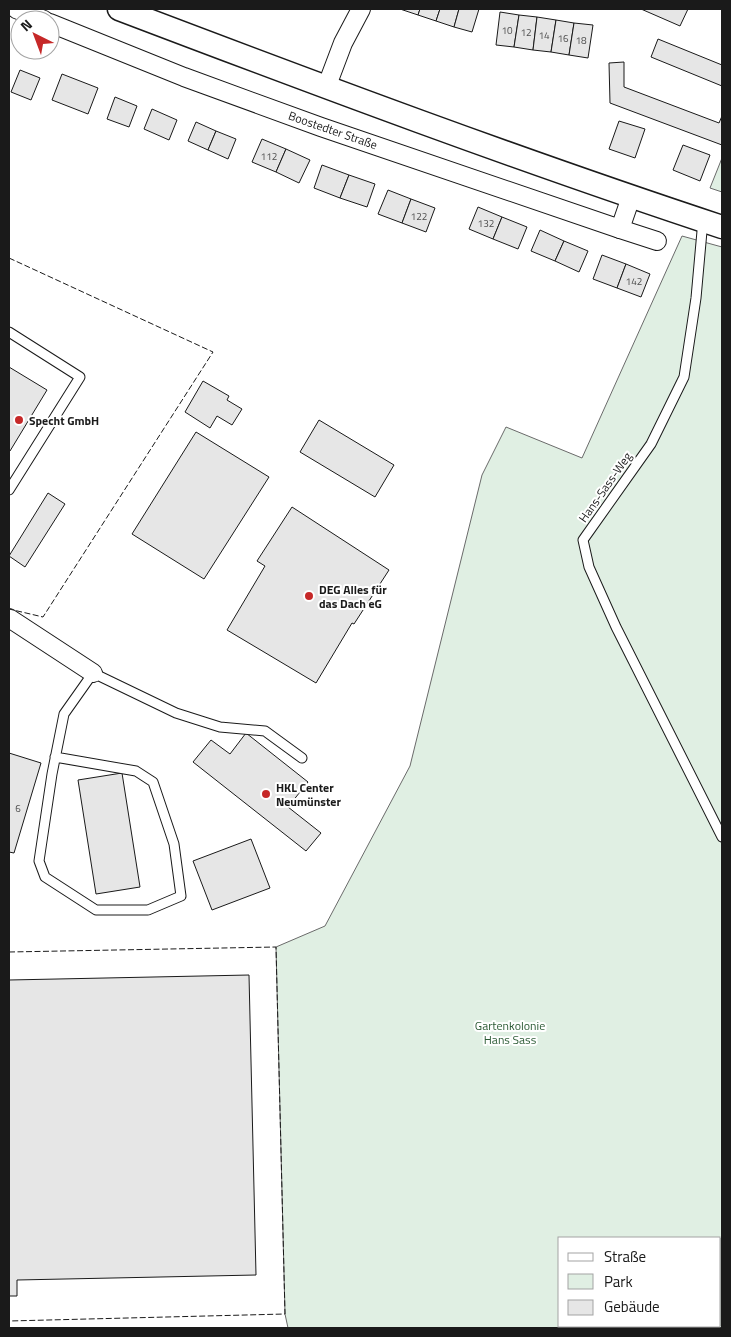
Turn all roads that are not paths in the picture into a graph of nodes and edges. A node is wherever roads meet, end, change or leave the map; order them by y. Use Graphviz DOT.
graph roads {
  1 [pos="119,9"];
  2 [pos="360,9"];
  3 [pos="60,26"];
  4 [pos="326,88"];
  5 [pos="631,197"];
  6 [pos="712,224"];
  7 [pos="620,229"];
  8 [pos="657,241"];
  9 [pos="9,332"];
  10 [pos="9,490"];
  11 [pos="9,618"];
  12 [pos="93,673"];
  13 [pos="55,757"];
  14 [pos="302,758"];
  15 [pos="722,837"];
  1 -- 4 [label="street"];
  2 -- 4 [label="street"];
  3 -- 7 [label="street, Boostedter Straße"];
  4 -- 5 [label="street"];
  5 -- 6 [label="street"];
  5 -- 7 [label="street"];
  6 -- 15 [label="lane, Hans-Sass-Weg"];
  7 -- 8 [label="street, Boostedter Straße"];
  9 -- 10 [label="lane"];
  11 -- 12 [label="street"];
  12 -- 13 [label="lane"];
  12 -- 14 [label="lane"];
  13 -- 13 [label="lane"];
}
